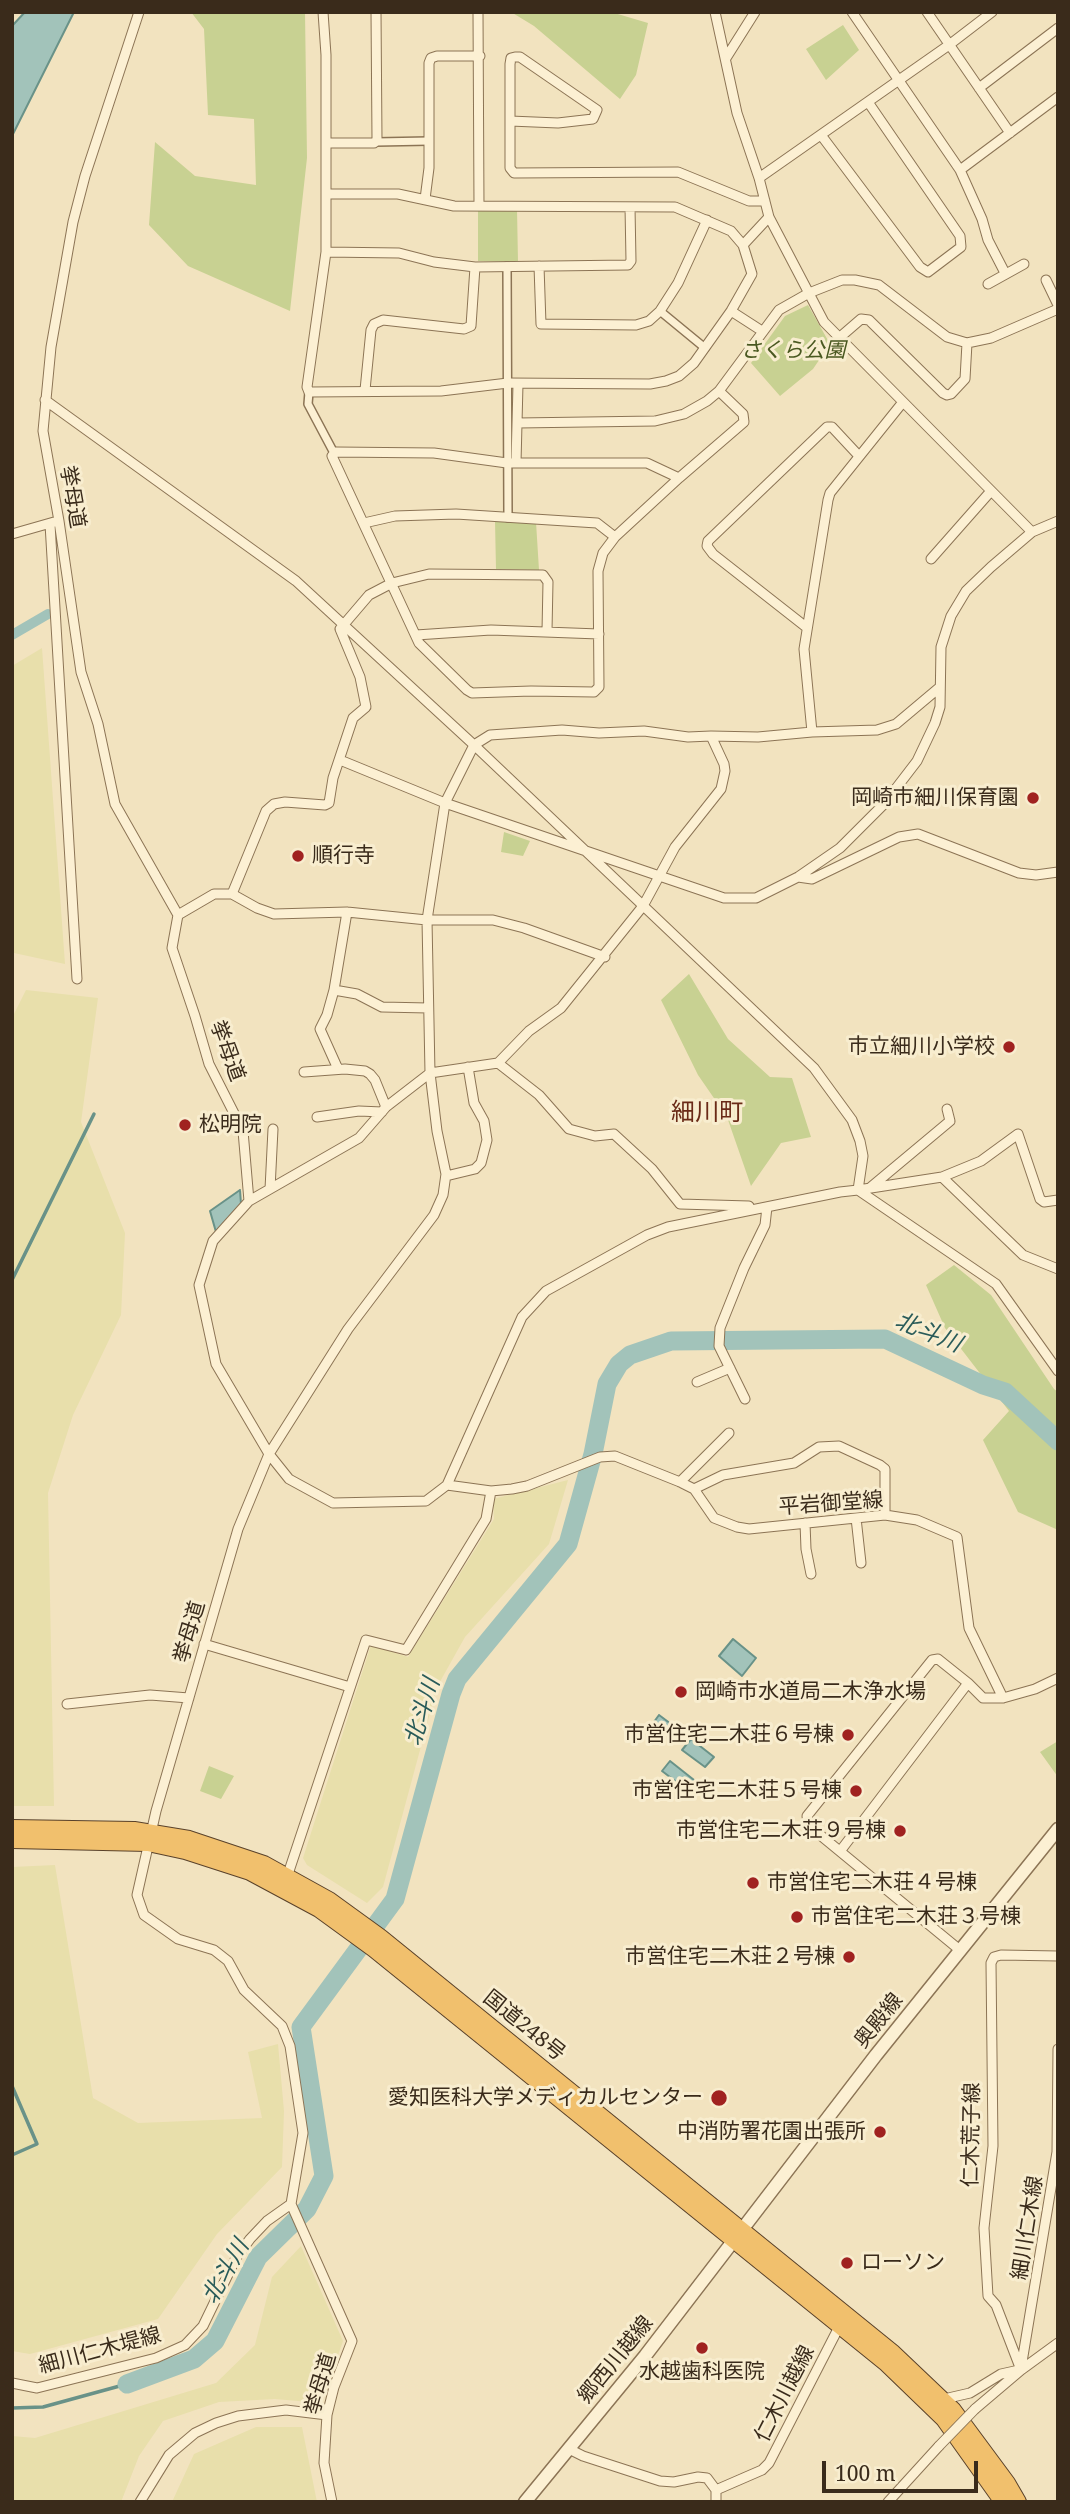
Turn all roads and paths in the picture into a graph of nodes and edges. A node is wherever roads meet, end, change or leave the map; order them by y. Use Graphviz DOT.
graph roads {
  1 [pos="139,12"];
  2 [pos="323,12"];
  3 [pos="376,12"];
  4 [pos="478,12"];
  5 [pos="715,12"];
  6 [pos="755,12"];
  7 [pos="852,12"];
  8 [pos="927,12"];
  9 [pos="992,12"];
  10 [pos="1058,28"];
  11 [pos="949,45"];
  12 [pos="480,57"];
  13 [pos="726,58"];
  14 [pos="899,80"];
  15 [pos="979,88"];
  16 [pos="1058,97"];
  17 [pos="868,102"];
  18 [pos="510,121"];
  19 [pos="1010,133"];
  20 [pos="821,135"];
  21 [pos="429,141"];
  22 [pos="376,142"];
  23 [pos="327,143"];
  24 [pos="960,170"];
  25 [pos="759,178"];
  26 [pos="326,194"];
  27 [pos="425,199"];
  28 [pos="765,201"];
  29 [pos="479,206"];
  30 [pos="630,207"];
  31 [pos="769,217"];
  32 [pos="707,220"];
  33 [pos="743,245"];
  34 [pos="326,252"];
  35 [pos="1024,264"];
  36 [pos="507,266"];
  37 [pos="539,266"];
  38 [pos="475,267"];
  39 [pos="1005,273"];
  40 [pos="1046,280"];
  41 [pos="988,284"];
  42 [pos="808,293"];
  43 [pos="1058,307"];
  44 [pos="660,311"];
  45 [pos="731,311"];
  46 [pos="762,331"];
  47 [pos="839,338"];
  48 [pos="967,343"];
  49 [pos="705,348"];
  50 [pos="513,384"];
  51 [pos="365,390"];
  52 [pos="719,391"];
  53 [pos="309,392"];
  54 [pos="45,400"];
  55 [pos="903,402"];
  56 [pos="519,423"];
  57 [pos="334,453"];
  58 [pos="859,456"];
  59 [pos="512,463"];
  60 [pos="679,478"];
  61 [pos="991,491"];
  62 [pos="508,518"];
  63 [pos="1058,520"];
  64 [pos="55,522"];
  65 [pos="364,523"];
  66 [pos="1032,532"];
  67 [pos="12,534"];
  68 [pos="615,537"];
  69 [pos="931,559"];
  70 [pos="392,583"];
  71 [pos="345,624"];
  72 [pos="806,627"];
  73 [pos="547,631"];
  74 [pos="599,634"];
  75 [pos="416,635"];
  76 [pos="940,687"];
  77 [pos="812,732"];
  78 [pos="711,736"];
  79 [pos="474,745"];
  80 [pos="340,760"];
  81 [pos="445,803"];
  82 [pos="581,849"];
  83 [pos="1058,872"];
  84 [pos="659,876"];
  85 [pos="798,877"];
  86 [pos="232,894"];
  87 [pos="643,906"];
  88 [pos="347,912"];
  89 [pos="177,915"];
  90 [pos="428,920"];
  91 [pos="604,957"];
  92 [pos="77,979"];
  93 [pos="334,990"];
  94 [pos="428,1009"];
  95 [pos="498,1063"];
  96 [pos="468,1067"];
  97 [pos="338,1069"];
  98 [pos="304,1072"];
  99 [pos="430,1073"];
  100 [pos="384,1109"];
  101 [pos="947,1110"];
  102 [pos="317,1117"];
  103 [pos="273,1129"];
  104 [pos="446,1176"];
  105 [pos="943,1178"];
  106 [pos="870,1188"];
  107 [pos="270,1189"];
  108 [pos="858,1190"];
  109 [pos="1058,1200"];
  110 [pos="249,1201"];
  111 [pos="768,1207"];
  112 [pos="1058,1269"];
  113 [pos="730,1368"];
  114 [pos="1058,1371"];
  115 [pos="697,1382"];
  116 [pos="745,1399"];
  117 [pos="729,1433"];
  118 [pos="269,1454"];
  119 [pos="680,1482"];
  120 [pos="447,1485"];
  121 [pos="694,1489"];
  122 [pos="491,1491"];
  123 [pos="885,1515"];
  124 [pos="856,1518"];
  125 [pos="805,1523"];
  126 [pos="861,1563"];
  127 [pos="811,1574"];
  128 [pos="204,1644"];
  129 [pos="1058,1678"];
  130 [pos="968,1683"];
  131 [pos="350,1687"];
  132 [pos="189,1698"];
  133 [pos="1003,1698"];
  134 [pos="67,1704"];
  135 [pos="12,1828"];
  136 [pos="1058,1829"];
  137 [pos="149,1837"];
  138 [pos="12,1840"];
  139 [pos="841,1850"];
  140 [pos="287,1877"];
  141 [pos="360,1929"];
  142 [pos="961,1951"];
  143 [pos="1058,1956"];
  144 [pos="1058,2049"];
  145 [pos="291,2204"];
  146 [pos="739,2235"];
  147 [pos="839,2325"];
  148 [pos="1058,2343"];
  149 [pos="1021,2370"];
  150 [pos="12,2384"];
  151 [pos="944,2399"];
  152 [pos="327,2416"];
  153 [pos="569,2449"];
  154 [pos="716,2490"];
  155 [pos="140,2502"];
  156 [pos="332,2502"];
  157 [pos="525,2502"];
  158 [pos="716,2502"];
  159 [pos="888,2502"];
  160 [pos="1003,2502"];
  161 [pos="1018,2502"];
  1 -- 54 [label="street, 挙母道"];
  2 -- 23 [label="street"];
  3 -- 22 [label="street"];
  4 -- 12 [label="street"];
  5 -- 13 [label="street"];
  6 -- 13 [label="street"];
  7 -- 14 [label="street"];
  8 -- 11 [label="street"];
  9 -- 11 [label="street"];
  10 -- 15 [label="street"];
  11 -- 14 [label="street"];
  11 -- 15 [label="street"];
  12 -- 21 [label="street"];
  12 -- 29 [label="street"];
  13 -- 25 [label="street"];
  14 -- 17 [label="street"];
  14 -- 24 [label="street"];
  15 -- 19 [label="street"];
  16 -- 19 [label="street"];
  17 -- 20 [label="street"];
  17 -- 20 [label="street"];
  18 -- 18 [label="street"];
  18 -- 28 [label="street"];
  19 -- 24 [label="street"];
  20 -- 25 [label="street"];
  21 -- 22 [label="street"];
  21 -- 27 [label="street"];
  22 -- 23 [label="street"];
  23 -- 26 [label="street"];
  24 -- 39 [label="street"];
  25 -- 28 [label="street"];
  26 -- 27 [label="street"];
  26 -- 34 [label="street"];
  27 -- 29 [label="street"];
  28 -- 31 [label="street"];
  29 -- 30 [label="street"];
  30 -- 32 [label="street"];
  30 -- 37 [label="street"];
  31 -- 33 [label="street"];
  31 -- 42 [label="street"];
  32 -- 33 [label="street"];
  32 -- 44 [label="street"];
  33 -- 45 [label="street"];
  34 -- 38 [label="street"];
  34 -- 53 [label="street"];
  35 -- 39 [label="street"];
  36 -- 37 [label="street"];
  36 -- 38 [label="street"];
  36 -- 50 [label="street"];
  37 -- 44 [label="street"];
  38 -- 51 [label="street"];
  39 -- 41 [label="street"];
  40 -- 43 [label="street"];
  42 -- 46 [label="street"];
  42 -- 47 [label="street"];
  42 -- 48 [label="street"];
  43 -- 48 [label="street"];
  44 -- 49 [label="street"];
  45 -- 46 [label="street"];
  45 -- 49 [label="street"];
  46 -- 52 [label="street"];
  47 -- 48 [label="street"];
  47 -- 55 [label="street"];
  49 -- 50 [label="street"];
  50 -- 51 [label="street"];
  50 -- 56 [label="street"];
  50 -- 59 [label="street"];
  51 -- 53 [label="street"];
  52 -- 56 [label="street"];
  52 -- 60 [label="street"];
  53 -- 57 [label="street"];
  54 -- 64 [label="street, 挙母道"];
  54 -- 71 [label="street"];
  55 -- 58 [label="street"];
  55 -- 61 [label="street"];
  56 -- 59 [label="street"];
  57 -- 59 [label="street"];
  57 -- 65 [label="street"];
  58 -- 72 [label="street"];
  58 -- 72 [label="street"];
  59 -- 60 [label="street"];
  59 -- 62 [label="street"];
  60 -- 68 [label="street"];
  61 -- 66 [label="street"];
  61 -- 69 [label="street"];
  62 -- 65 [label="street"];
  62 -- 68 [label="street"];
  63 -- 66 [label="street"];
  64 -- 67 [label="street"];
  64 -- 89 [label="street, 挙母道"];
  64 -- 92 [label="street"];
  65 -- 70 [label="street"];
  66 -- 76 [label="street"];
  68 -- 74 [label="street"];
  70 -- 71 [label="street"];
  70 -- 73 [label="street"];
  70 -- 75 [label="street"];
  71 -- 79 [label="street"];
  71 -- 80 [label="street"];
  72 -- 77 [label="street"];
  73 -- 74 [label="street"];
  73 -- 75 [label="street"];
  74 -- 75 [label="street"];
  76 -- 77 [label="street"];
  76 -- 85 [label="street"];
  77 -- 78 [label="street"];
  78 -- 79 [label="street"];
  78 -- 84 [label="street"];
  79 -- 81 [label="street"];
  79 -- 82 [label="street"];
  80 -- 81 [label="street"];
  80 -- 86 [label="street"];
  81 -- 82 [label="street"];
  81 -- 90 [label="street"];
  82 -- 84 [label="street"];
  82 -- 87 [label="street"];
  83 -- 85 [label="street"];
  84 -- 85 [label="street"];
  84 -- 87 [label="street"];
  86 -- 88 [label="street"];
  86 -- 89 [label="street"];
  87 -- 91 [label="street"];
  87 -- 108 [label="street"];
  88 -- 90 [label="street"];
  88 -- 93 [label="street"];
  89 -- 110 [label="street, 挙母道"];
  90 -- 91 [label="street"];
  90 -- 94 [label="street"];
  91 -- 95 [label="street"];
  93 -- 94 [label="street"];
  93 -- 97 [label="street"];
  94 -- 99 [label="street"];
  95 -- 96 [label="street"];
  95 -- 111 [label="street"];
  96 -- 99 [label="street"];
  96 -- 104 [label="street"];
  97 -- 98 [label="street"];
  97 -- 100 [label="street"];
  99 -- 100 [label="street"];
  99 -- 104 [label="street"];
  100 -- 102 [label="street"];
  100 -- 107 [label="street"];
  101 -- 106 [label="street"];
  103 -- 107 [label="street"];
  104 -- 118 [label="street, 挙母道"];
  105 -- 106 [label="street"];
  105 -- 109 [label="street"];
  105 -- 112 [label="street"];
  106 -- 108 [label="street"];
  107 -- 110 [label="street"];
  108 -- 111 [label="street"];
  108 -- 114 [label="street"];
  110 -- 118 [label="street"];
  111 -- 113 [label="street"];
  111 -- 120 [label="street"];
  113 -- 115 [label="street"];
  113 -- 116 [label="street"];
  117 -- 119 [label="street"];
  118 -- 120 [label="street"];
  118 -- 128 [label="street, 挙母道"];
  119 -- 121 [label="street, 平岩御堂線"];
  119 -- 122 [label="street, 平岩御堂線"];
  120 -- 122 [label="street"];
  121 -- 123 [label="street"];
  121 -- 125 [label="street, 平岩御堂線"];
  122 -- 131 [label="street"];
  123 -- 124 [label="street, 平岩御堂線"];
  123 -- 133 [label="street, 平岩御堂線"];
  124 -- 125 [label="street, 平岩御堂線"];
  124 -- 126 [label="street"];
  125 -- 127 [label="street"];
  128 -- 131 [label="street"];
  128 -- 132 [label="street, 挙母道"];
  129 -- 133 [label="street"];
  130 -- 133 [label="street"];
  130 -- 139 [label="street"];
  130 -- 139 [label="street"];
  131 -- 140 [label="street"];
  132 -- 134 [label="street"];
  132 -- 137 [label="street, 挙母道"];
  135 -- 137 [label="highway, 国道248号"];
  136 -- 142 [label="street, 奥殿線"];
  137 -- 138 [label="highway, 国道248号"];
  137 -- 140 [label="highway, 国道248号"];
  137 -- 141 [label="highway, 国道248号"];
  137 -- 145 [label="street, 挙母道"];
  139 -- 142 [label="street"];
  140 -- 141 [label="highway, 国道248号"];
  141 -- 146 [label="highway, 国道248号"];
  142 -- 146 [label="street, 奥殿線"];
  143 -- 149 [label="street, 仁木荒子線"];
  144 -- 149 [label="street, 細川仁木線"];
  145 -- 150 [label="street, 細川仁木堤線"];
  145 -- 152 [label="street, 挙母道"];
  146 -- 147 [label="highway, 国道248号"];
  146 -- 151 [label="highway, 国道248号"];
  146 -- 153 [label="street, 郷西川越線"];
  147 -- 154 [label="street, 仁木川越線"];
  147 -- 160 [label="highway, 国道248号"];
  148 -- 149 [label="street"];
  149 -- 151 [label="street"];
  149 -- 159 [label="street, bridge"];
  151 -- 161 [label="highway, 国道248号"];
  152 -- 155 [label="street"];
  152 -- 156 [label="street, 挙母道"];
  153 -- 154 [label="street"];
  153 -- 157 [label="street, 郷西川越線"];
  154 -- 158 [label="street"];
}
